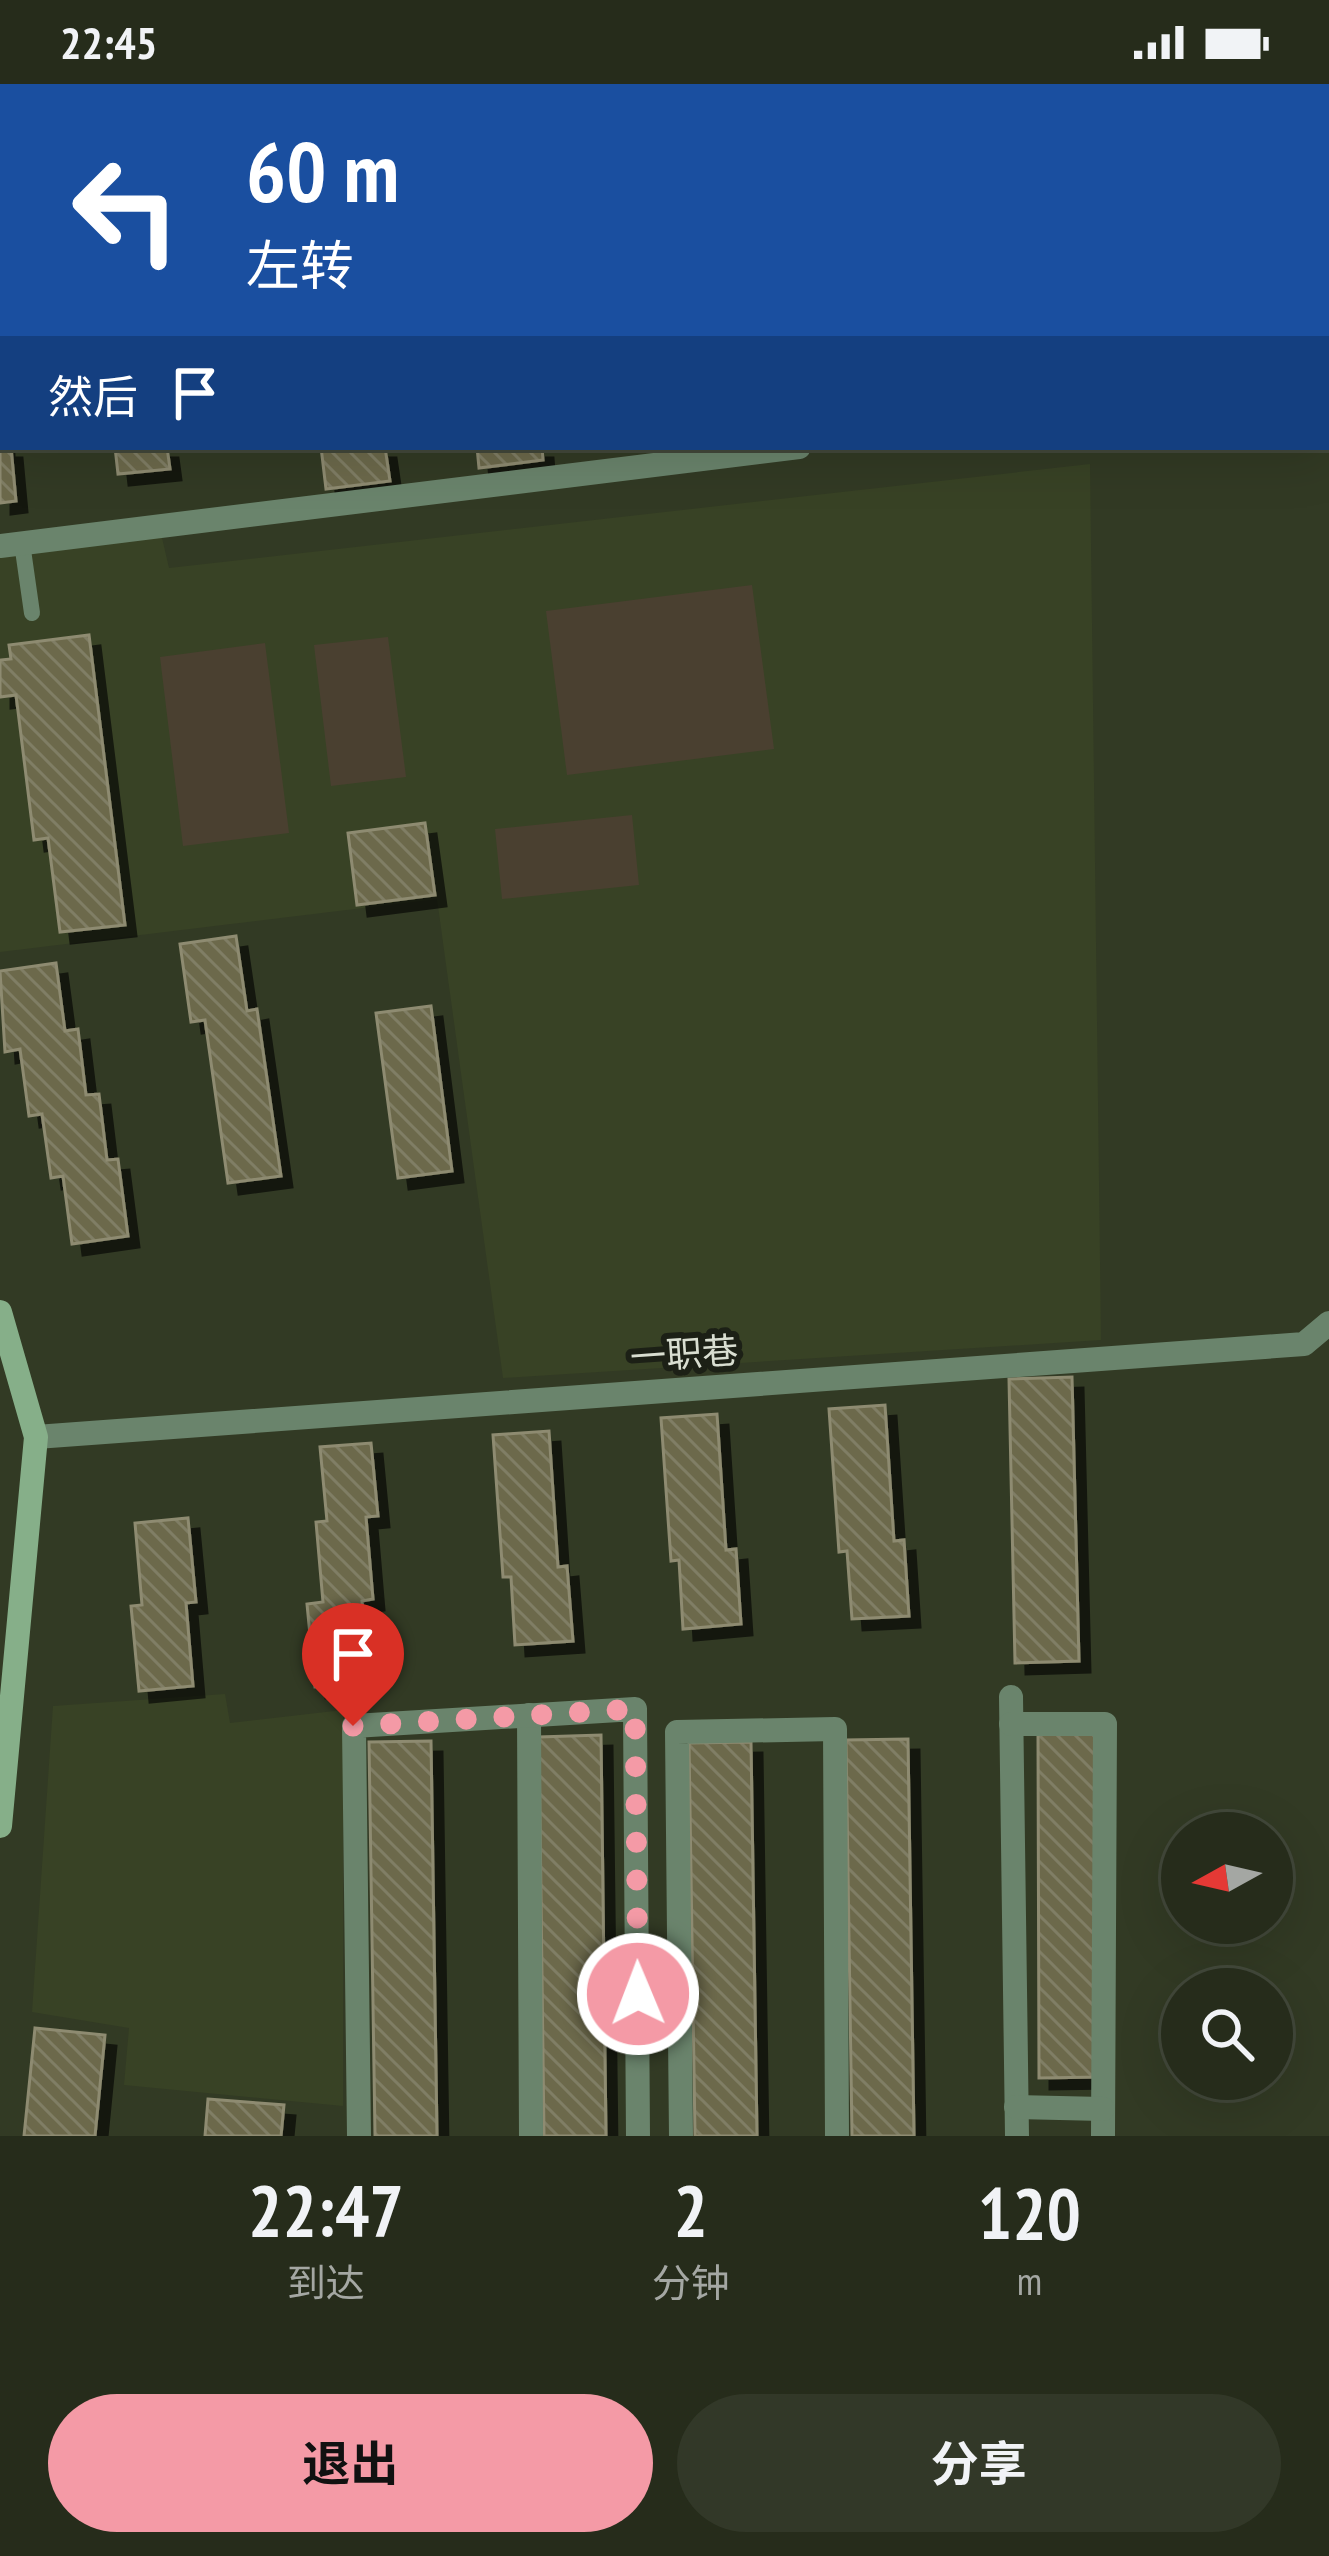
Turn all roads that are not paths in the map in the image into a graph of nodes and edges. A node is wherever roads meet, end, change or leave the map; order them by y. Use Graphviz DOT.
graph roads {
  1 [pos="775,450"];
  2 [pos="11,544"];
  3 [pos="32,614"];
  4 [pos="0,1312"];
  5 [pos="1329,1323"];
  6 [pos="11,1387"];
  7 [pos="36,1437"];
  8 [pos="1011,1697"];
  9 [pos="529,1715"];
  10 [pos="1011,1724"];
  11 [pos="0,1826"];
  12 [pos="1016,2108"];
  13 [pos="1103,2109"];
  14 [pos="359,2136"];
  15 [pos="530,2136"];
  16 [pos="638,2136"];
  17 [pos="681,2136"];
  18 [pos="837,2136"];
  19 [pos="1017,2136"];
  20 [pos="1103,2136"];
  1 -- 2 [label="street"];
  2 -- 3 [label="lane"];
  4 -- 6 [label="street"];
  5 -- 7 [label="street, 一职巷"];
  6 -- 7 [label="street"];
  7 -- 11 [label="street"];
  8 -- 10 [label="street"];
  9 -- 14 [label="street"];
  9 -- 15 [label="street"];
  9 -- 16 [label="street"];
  10 -- 12 [label="street"];
  10 -- 13 [label="street"];
  12 -- 13 [label="street"];
  12 -- 19 [label="street"];
  13 -- 20 [label="street"];
  17 -- 18 [label="street"];
}
